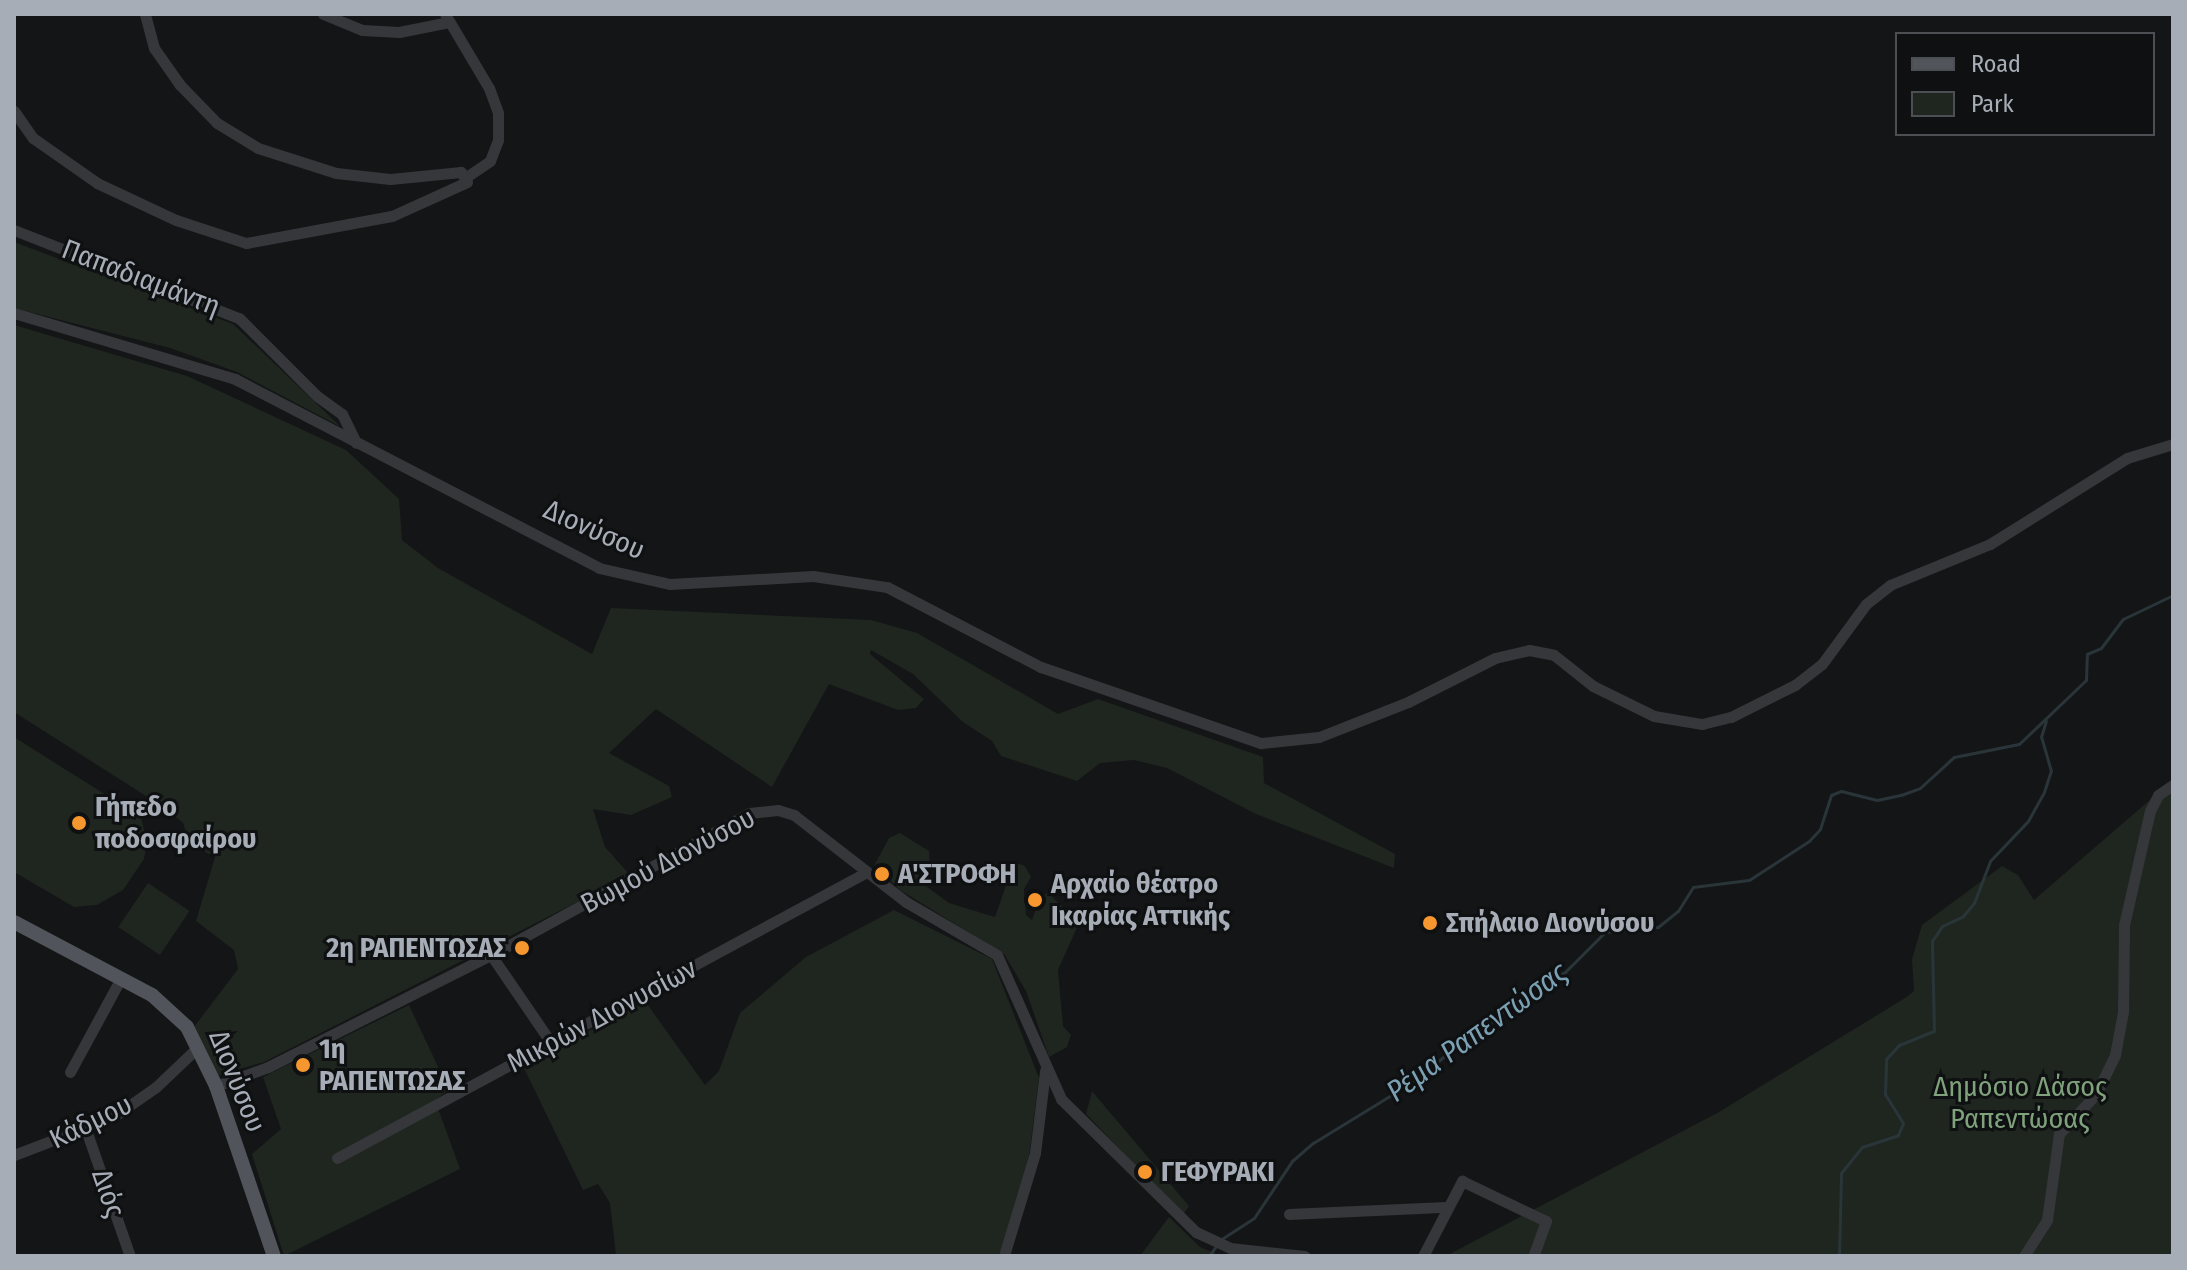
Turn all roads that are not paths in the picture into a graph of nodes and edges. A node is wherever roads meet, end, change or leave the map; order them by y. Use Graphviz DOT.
graph roads {
  1 [pos="145,14"];
  2 [pos="323,14"];
  3 [pos="447,18"];
  4 [pos="14,111"];
  5 [pos="466,177"];
  6 [pos="14,230"];
  7 [pos="14,313"];
  8 [pos="357,443"];
  9 [pos="2173,444"];
  10 [pos="2173,785"];
  11 [pos="865,873"];
  12 [pos="14,922"];
  13 [pos="491,955"];
  14 [pos="121,978"];
  15 [pos="552,1044"];
  16 [pos="198,1047"];
  17 [pos="1045,1071"];
  18 [pos="70,1072"];
  19 [pos="216,1086"];
  20 [pos="86,1130"];
  21 [pos="14,1155"];
  22 [pos="337,1158"];
  23 [pos="1446,1207"];
  24 [pos="1289,1214"];
  25 [pos="1005,1252"];
  26 [pos="130,1256"];
  27 [pos="274,1256"];
  28 [pos="1305,1256"];
  29 [pos="1423,1256"];
  30 [pos="1533,1256"];
  31 [pos="2024,1256"];
  1 -- 5 [label="street"];
  2 -- 3 [label="street"];
  3 -- 5 [label="street"];
  4 -- 5 [label="street"];
  6 -- 8 [label="street, Παπαδιαμάντη"];
  7 -- 8 [label="street, Διονύσου"];
  8 -- 9 [label="street, Διονύσου"];
  10 -- 31 [label="street"];
  11 -- 13 [label="street, Βωμού Διονύσου"];
  11 -- 15 [label="street, Μικρών Διονυσίων"];
  11 -- 17 [label="street, Βωμού Διονύσου"];
  12 -- 14 [label="main road, Διονύσου"];
  13 -- 15 [label="street"];
  13 -- 19 [label="street, Βωμού Διονύσου"];
  14 -- 16 [label="main road, Διονύσου"];
  14 -- 18 [label="street"];
  15 -- 22 [label="street, Μικρών Διονυσίων"];
  16 -- 19 [label="main road, Διονύσου"];
  16 -- 20 [label="street, Κάδμου"];
  17 -- 25 [label="street"];
  17 -- 28 [label="street, Βωμού Διονύσου"];
  19 -- 27 [label="main road, Διονύσου"];
  20 -- 21 [label="street, Κάδμου"];
  20 -- 26 [label="street, Διός"];
  23 -- 24 [label="street"];
  23 -- 29 [label="street"];
  23 -- 30 [label="street"];
}
